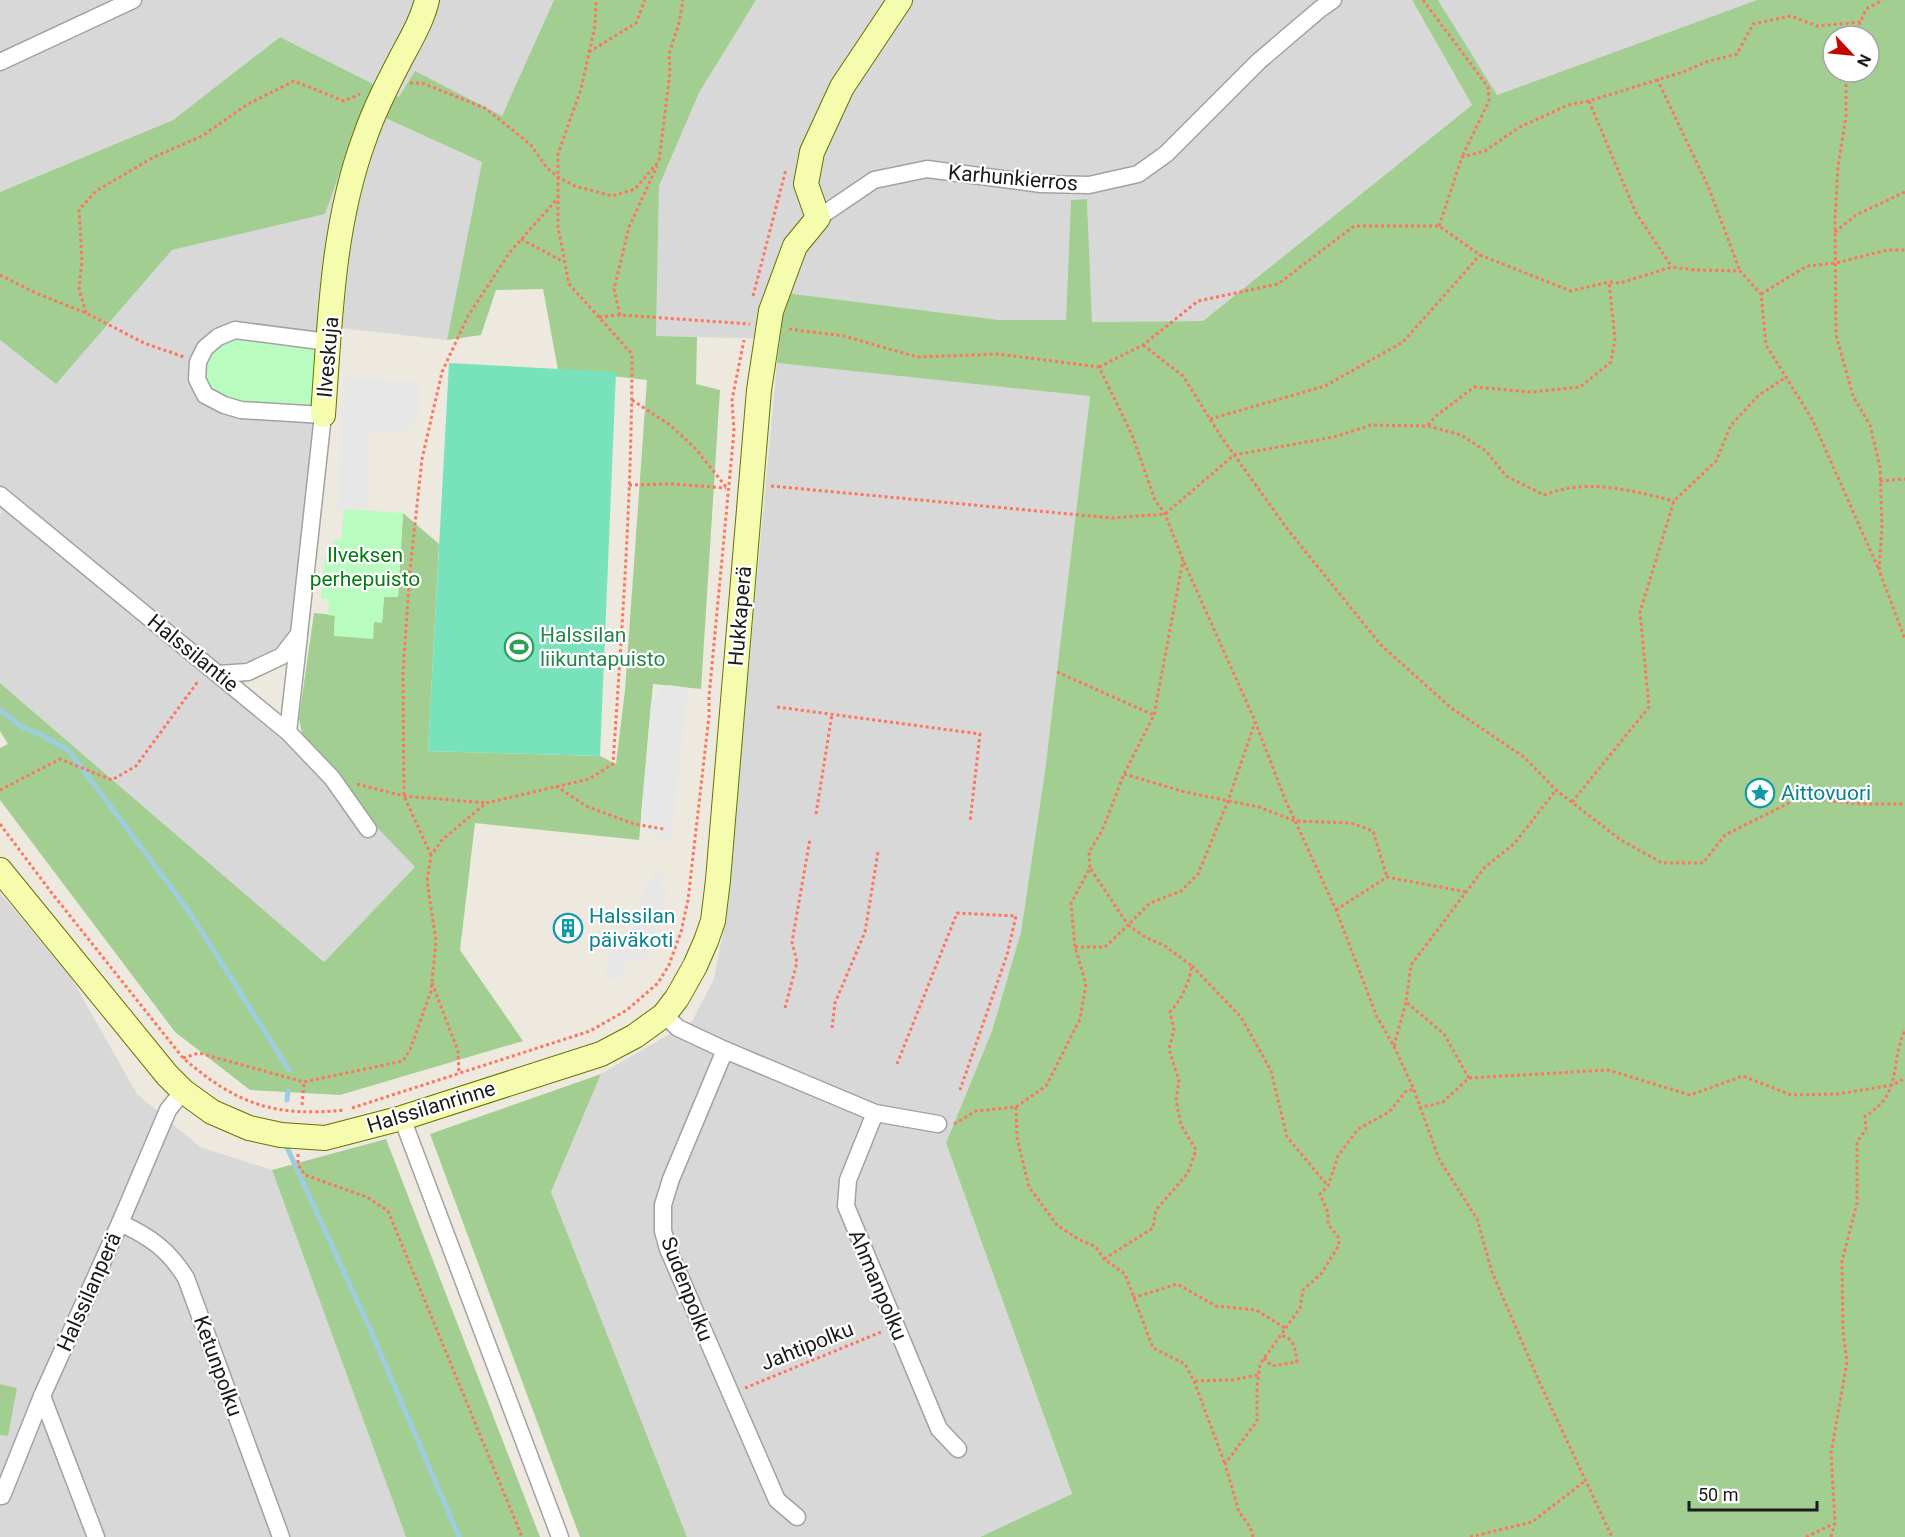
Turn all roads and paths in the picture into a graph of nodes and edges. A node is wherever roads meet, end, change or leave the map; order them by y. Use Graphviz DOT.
graph roads {
  1 [pos="133,0"];
  2 [pos="427,0"];
  3 [pos="596,0"];
  4 [pos="645,0"];
  5 [pos="683,0"];
  6 [pos="900,0"];
  7 [pos="1333,0"];
  8 [pos="1423,0"];
  9 [pos="1883,0"];
  10 [pos="1874,2"];
  11 [pos="1861,22"];
  12 [pos="589,52"];
  13 [pos="0,62"];
  14 [pos="1657,79"];
  15 [pos="388,84"];
  16 [pos="1846,84"];
  17 [pos="1589,101"];
  18 [pos="1462,157"];
  19 [pos="659,161"];
  20 [pos="787,166"];
  21 [pos="558,177"];
  22 [pos="1905,192"];
  23 [pos="558,198"];
  24 [pos="818,218"];
  25 [pos="1439,226"];
  26 [pos="1835,232"];
  27 [pos="521,239"];
  28 [pos="1905,250"];
  29 [pos="1480,255"];
  30 [pos="564,262"];
  31 [pos="1836,263"];
  32 [pos="1672,267"];
  33 [pos="1740,271"];
  34 [pos="0,275"];
  35 [pos="1609,282"];
  36 [pos="1761,294"];
  37 [pos="752,302"];
  38 [pos="86,313"];
  39 [pos="620,315"];
  40 [pos="599,317"];
  41 [pos="758,325"];
  42 [pos="328,342"];
  43 [pos="1143,345"];
  44 [pos="198,362"];
  45 [pos="1099,367"];
  46 [pos="1786,377"];
  47 [pos="632,400"];
  48 [pos="323,416"];
  49 [pos="1210,419"];
  50 [pos="1427,426"];
  51 [pos="1234,455"];
  52 [pos="1905,479"];
  53 [pos="1880,482"];
  54 [pos="751,484"];
  55 [pos="629,485"];
  56 [pos="727,488"];
  57 [pos="0,495"];
  58 [pos="1674,501"];
  59 [pos="1165,514"];
  60 [pos="1183,560"];
  61 [pos="1879,570"];
  62 [pos="299,634"];
  63 [pos="1905,639"];
  64 [pos="214,670"];
  65 [pos="1057,672"];
  66 [pos="777,707"];
  67 [pos="832,714"];
  68 [pos="1154,715"];
  69 [pos="1255,720"];
  70 [pos="288,732"];
  71 [pos="1124,774"];
  72 [pos="332,778"];
  73 [pos="556,786"];
  74 [pos="0,790"];
  75 [pos="1556,790"];
  76 [pos="404,796"];
  77 [pos="1228,801"];
  78 [pos="1572,802"];
  79 [pos="486,803"];
  80 [pos="1905,804"];
  81 [pos="816,814"];
  82 [pos="1295,821"];
  83 [pos="970,822"];
  84 [pos="0,824"];
  85 [pos="368,829"];
  86 [pos="664,830"];
  87 [pos="810,839"];
  88 [pos="878,852"];
  89 [pos="431,855"];
  90 [pos="1090,868"];
  91 [pos="0,870"];
  92 [pos="1387,877"];
  93 [pos="1466,892"];
  94 [pos="1336,910"];
  95 [pos="1128,925"];
  96 [pos="1075,947"];
  97 [pos="1192,966"];
  98 [pos="432,981"];
  99 [pos="1406,1002"];
  100 [pos="786,1008"];
  101 [pos="664,1015"];
  102 [pos="832,1028"];
  103 [pos="1905,1030"];
  104 [pos="1394,1046"];
  105 [pos="725,1050"];
  106 [pos="183,1058"];
  107 [pos="897,1064"];
  108 [pos="459,1074"];
  109 [pos="1469,1078"];
  110 [pos="1905,1078"];
  111 [pos="304,1082"];
  112 [pos="1893,1085"];
  113 [pos="960,1090"];
  114 [pos="1414,1090"];
  115 [pos="183,1091"];
  116 [pos="302,1105"];
  117 [pos="1016,1107"];
  118 [pos="1419,1108"];
  119 [pos="875,1113"];
  120 [pos="402,1118"];
  121 [pos="938,1124"];
  122 [pos="297,1151"];
  123 [pos="1328,1186"];
  124 [pos="120,1223"];
  125 [pos="1104,1259"];
  126 [pos="1133,1298"];
  127 [pos="895,1326"];
  128 [pos="1286,1328"];
  129 [pos="1280,1335"];
  130 [pos="1264,1358"];
  131 [pos="1258,1375"];
  132 [pos="1194,1382"];
  133 [pos="730,1394"];
  134 [pos="42,1396"];
  135 [pos="958,1449"];
  136 [pos="1226,1464"];
  137 [pos="1585,1481"];
  138 [pos="2,1496"];
  139 [pos="796,1517"];
  140 [pos="1835,1522"];
  141 [pos="96,1537"];
  142 [pos="282,1537"];
  143 [pos="522,1537"];
  144 [pos="560,1537"];
  145 [pos="1253,1537"];
  146 [pos="1470,1537"];
  147 [pos="1612,1537"];
  148 [pos="1806,1537"];
  149 [pos="1831,1537"];
  1 -- 13 [label="street"];
  2 -- 15 [label="street, Ilveskuja"];
  3 -- 12 [label="path"];
  4 -- 12 [label="path"];
  5 -- 19 [label="path"];
  6 -- 24 [label="street"];
  7 -- 24 [label="street, Karhunkierros"];
  8 -- 18 [label="path"];
  9 -- 10 [label="path"];
  10 -- 11 [label="path"];
  11 -- 14 [label="path"];
  12 -- 21 [label="path"];
  14 -- 17 [label="path"];
  14 -- 33 [label="path"];
  15 -- 21 [label="path"];
  15 -- 38 [label="path"];
  15 -- 42 [label="street, Ilveskuja"];
  16 -- 26 [label="path"];
  17 -- 18 [label="path"];
  17 -- 32 [label="path"];
  18 -- 25 [label="path"];
  19 -- 21 [label="path"];
  19 -- 39 [label="path"];
  20 -- 37 [label="path"];
  21 -- 23 [label="path"];
  22 -- 26 [label="path"];
  23 -- 27 [label="path"];
  23 -- 30 [label="path"];
  24 -- 41 [label="street, Hukkaperä"];
  25 -- 29 [label="path"];
  25 -- 43 [label="path"];
  26 -- 31 [label="path"];
  27 -- 30 [label="path"];
  27 -- 76 [label="path"];
  28 -- 31 [label="path"];
  29 -- 35 [label="path"];
  29 -- 49 [label="path"];
  30 -- 40 [label="path"];
  31 -- 36 [label="path"];
  31 -- 53 [label="path"];
  32 -- 33 [label="path"];
  32 -- 35 [label="path"];
  33 -- 36 [label="path"];
  34 -- 38 [label="path"];
  35 -- 50 [label="path"];
  36 -- 46 [label="path"];
  38 -- 44 [label="path"];
  39 -- 40 [label="path"];
  39 -- 41 [label="path"];
  40 -- 47 [label="path"];
  41 -- 45 [label="path"];
  41 -- 54 [label="street, Hukkaperä"];
  41 -- 56 [label="path"];
  42 -- 44 [label="street"];
  42 -- 48 [label="street, Ilveskuja"];
  43 -- 45 [label="path"];
  43 -- 49 [label="path"];
  44 -- 48 [label="street"];
  45 -- 59 [label="path"];
  46 -- 58 [label="path"];
  46 -- 61 [label="path"];
  47 -- 55 [label="path"];
  47 -- 56 [label="path"];
  48 -- 62 [label="street, Ilveskuja"];
  49 -- 51 [label="path"];
  50 -- 51 [label="path"];
  50 -- 58 [label="path"];
  51 -- 59 [label="path"];
  51 -- 75 [label="path"];
  52 -- 53 [label="path"];
  53 -- 61 [label="path"];
  54 -- 56 [label="path"];
  54 -- 59 [label="path"];
  54 -- 101 [label="street, Hukkaperä"];
  55 -- 56 [label="path"];
  55 -- 73 [label="path"];
  56 -- 108 [label="path"];
  57 -- 64 [label="street, Halssilantie"];
  58 -- 78 [label="path"];
  59 -- 60 [label="path"];
  60 -- 68 [label="path"];
  60 -- 69 [label="path"];
  61 -- 63 [label="path"];
  62 -- 64 [label="street"];
  62 -- 70 [label="street, Ilveskuja"];
  64 -- 70 [label="street, Halssilantie"];
  64 -- 74 [label="path"];
  65 -- 68 [label="path"];
  66 -- 67 [label="path"];
  67 -- 81 [label="path"];
  67 -- 83 [label="path"];
  68 -- 71 [label="path"];
  69 -- 77 [label="path"];
  69 -- 82 [label="path"];
  70 -- 72 [label="street, Halssilantie"];
  71 -- 77 [label="path"];
  71 -- 90 [label="path"];
  72 -- 76 [label="path"];
  72 -- 85 [label="street, Halssilantie"];
  73 -- 79 [label="path"];
  73 -- 86 [label="path"];
  75 -- 78 [label="path"];
  75 -- 93 [label="path"];
  76 -- 79 [label="path"];
  76 -- 89 [label="path"];
  77 -- 82 [label="path"];
  77 -- 95 [label="path"];
  78 -- 80 [label="path"];
  79 -- 89 [label="path"];
  82 -- 92 [label="path"];
  82 -- 94 [label="path"];
  84 -- 106 [label="path"];
  87 -- 100 [label="path"];
  88 -- 102 [label="path"];
  89 -- 98 [label="path"];
  90 -- 95 [label="path"];
  90 -- 96 [label="path"];
  91 -- 115 [label="street, Halssilanrinne"];
  92 -- 93 [label="path"];
  92 -- 94 [label="path"];
  93 -- 99 [label="path"];
  94 -- 104 [label="path"];
  95 -- 96 [label="path"];
  95 -- 97 [label="path"];
  96 -- 117 [label="path"];
  97 -- 123 [label="path"];
  97 -- 125 [label="path"];
  98 -- 108 [label="path"];
  98 -- 111 [label="path"];
  99 -- 104 [label="path"];
  99 -- 109 [label="path"];
  101 -- 105 [label="street"];
  101 -- 120 [label="street, Halssilanrinne"];
  103 -- 112 [label="path"];
  104 -- 114 [label="path"];
  105 -- 119 [label="street"];
  105 -- 133 [label="street, Sudenpolku"];
  106 -- 108 [label="path"];
  106 -- 111 [label="path"];
  107 -- 113 [label="path"];
  109 -- 112 [label="path"];
  109 -- 118 [label="path"];
  110 -- 112 [label="path"];
  111 -- 116 [label="path"];
  112 -- 140 [label="path"];
  114 -- 118 [label="path"];
  114 -- 123 [label="path"];
  115 -- 120 [label="street, Halssilanrinne"];
  115 -- 124 [label="street, Halssilanperä"];
  117 -- 121 [label="path"];
  117 -- 125 [label="path"];
  118 -- 137 [label="path"];
  119 -- 121 [label="street"];
  119 -- 127 [label="street, Ahmanpolku"];
  120 -- 144 [label="street"];
  122 -- 143 [label="path"];
  123 -- 128 [label="path"];
  124 -- 134 [label="street, Halssilanperä"];
  124 -- 142 [label="street, Ketunpolku"];
  125 -- 126 [label="path"];
  126 -- 128 [label="path"];
  126 -- 132 [label="path"];
  127 -- 133 [label="path, Jahtipolku"];
  127 -- 135 [label="street, Ahmanpolku"];
  128 -- 129 [label="path"];
  129 -- 130 [label="path"];
  129 -- 130 [label="path"];
  130 -- 131 [label="path"];
  131 -- 132 [label="path"];
  131 -- 136 [label="path"];
  132 -- 136 [label="path"];
  133 -- 139 [label="street, Sudenpolku"];
  134 -- 138 [label="street, Halssilanperä"];
  134 -- 141 [label="street"];
  136 -- 145 [label="path"];
  137 -- 146 [label="path"];
  137 -- 147 [label="path"];
  140 -- 148 [label="path"];
  140 -- 149 [label="path"];
}
